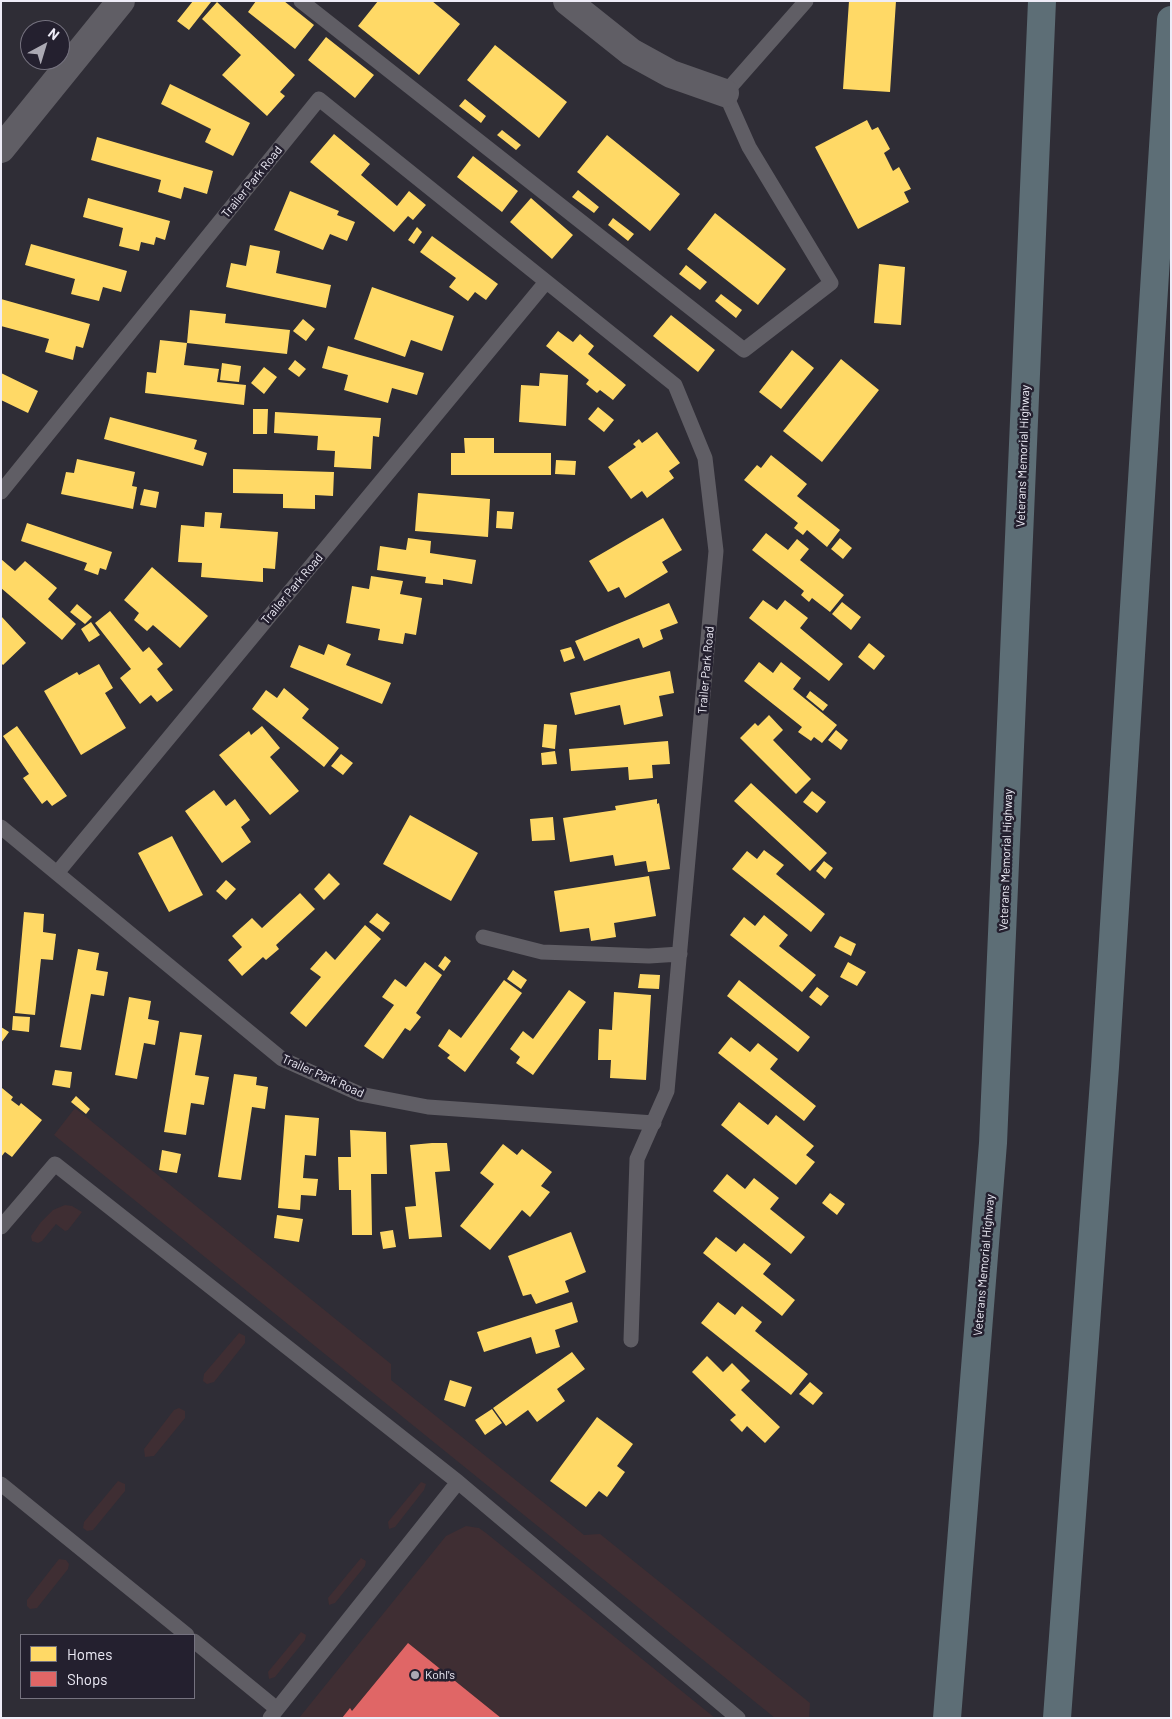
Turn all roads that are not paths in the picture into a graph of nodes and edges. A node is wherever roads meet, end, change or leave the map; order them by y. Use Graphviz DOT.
graph roads {
  1 [pos="121,1"];
  2 [pos="301,1"];
  3 [pos="806,1"];
  4 [pos="1042,1"];
  5 [pos="569,2"];
  6 [pos="1171,20"];
  7 [pos="725,93"];
  8 [pos="1,149"];
  9 [pos="546,282"];
  10 [pos="1,492"];
  11 [pos="1,827"];
  12 [pos="57,873"];
  13 [pos="483,937"];
  14 [pos="680,954"];
  15 [pos="654,1123"];
  16 [pos="1,1226"];
  17 [pos="631,1340"];
  18 [pos="458,1482"];
  19 [pos="1,1484"];
  20 [pos="186,1634"];
  21 [pos="195,1642"];
  22 [pos="274,1713"];
  23 [pos="738,1718"];
  24 [pos="947,1718"];
  25 [pos="1056,1718"];
  1 -- 8 [label="street"];
  2 -- 7 [label="lane"];
  3 -- 7 [label="lane"];
  4 -- 24 [label="highway, Veterans Memorial Highway"];
  5 -- 7 [label="street"];
  6 -- 25 [label="highway"];
  9 -- 10 [label="lane, Trailer Park Road"];
  9 -- 12 [label="lane, Trailer Park Road"];
  9 -- 14 [label="lane, Trailer Park Road"];
  11 -- 12 [label="lane, Trailer Park Road"];
  12 -- 15 [label="lane, Trailer Park Road"];
  13 -- 14 [label="lane"];
  14 -- 15 [label="lane, Trailer Park Road"];
  15 -- 17 [label="lane, Trailer Park Road"];
  16 -- 18 [label="lane"];
  18 -- 22 [label="lane"];
  18 -- 23 [label="lane"];
  19 -- 20 [label="lane"];
  21 -- 22 [label="lane"];
}
